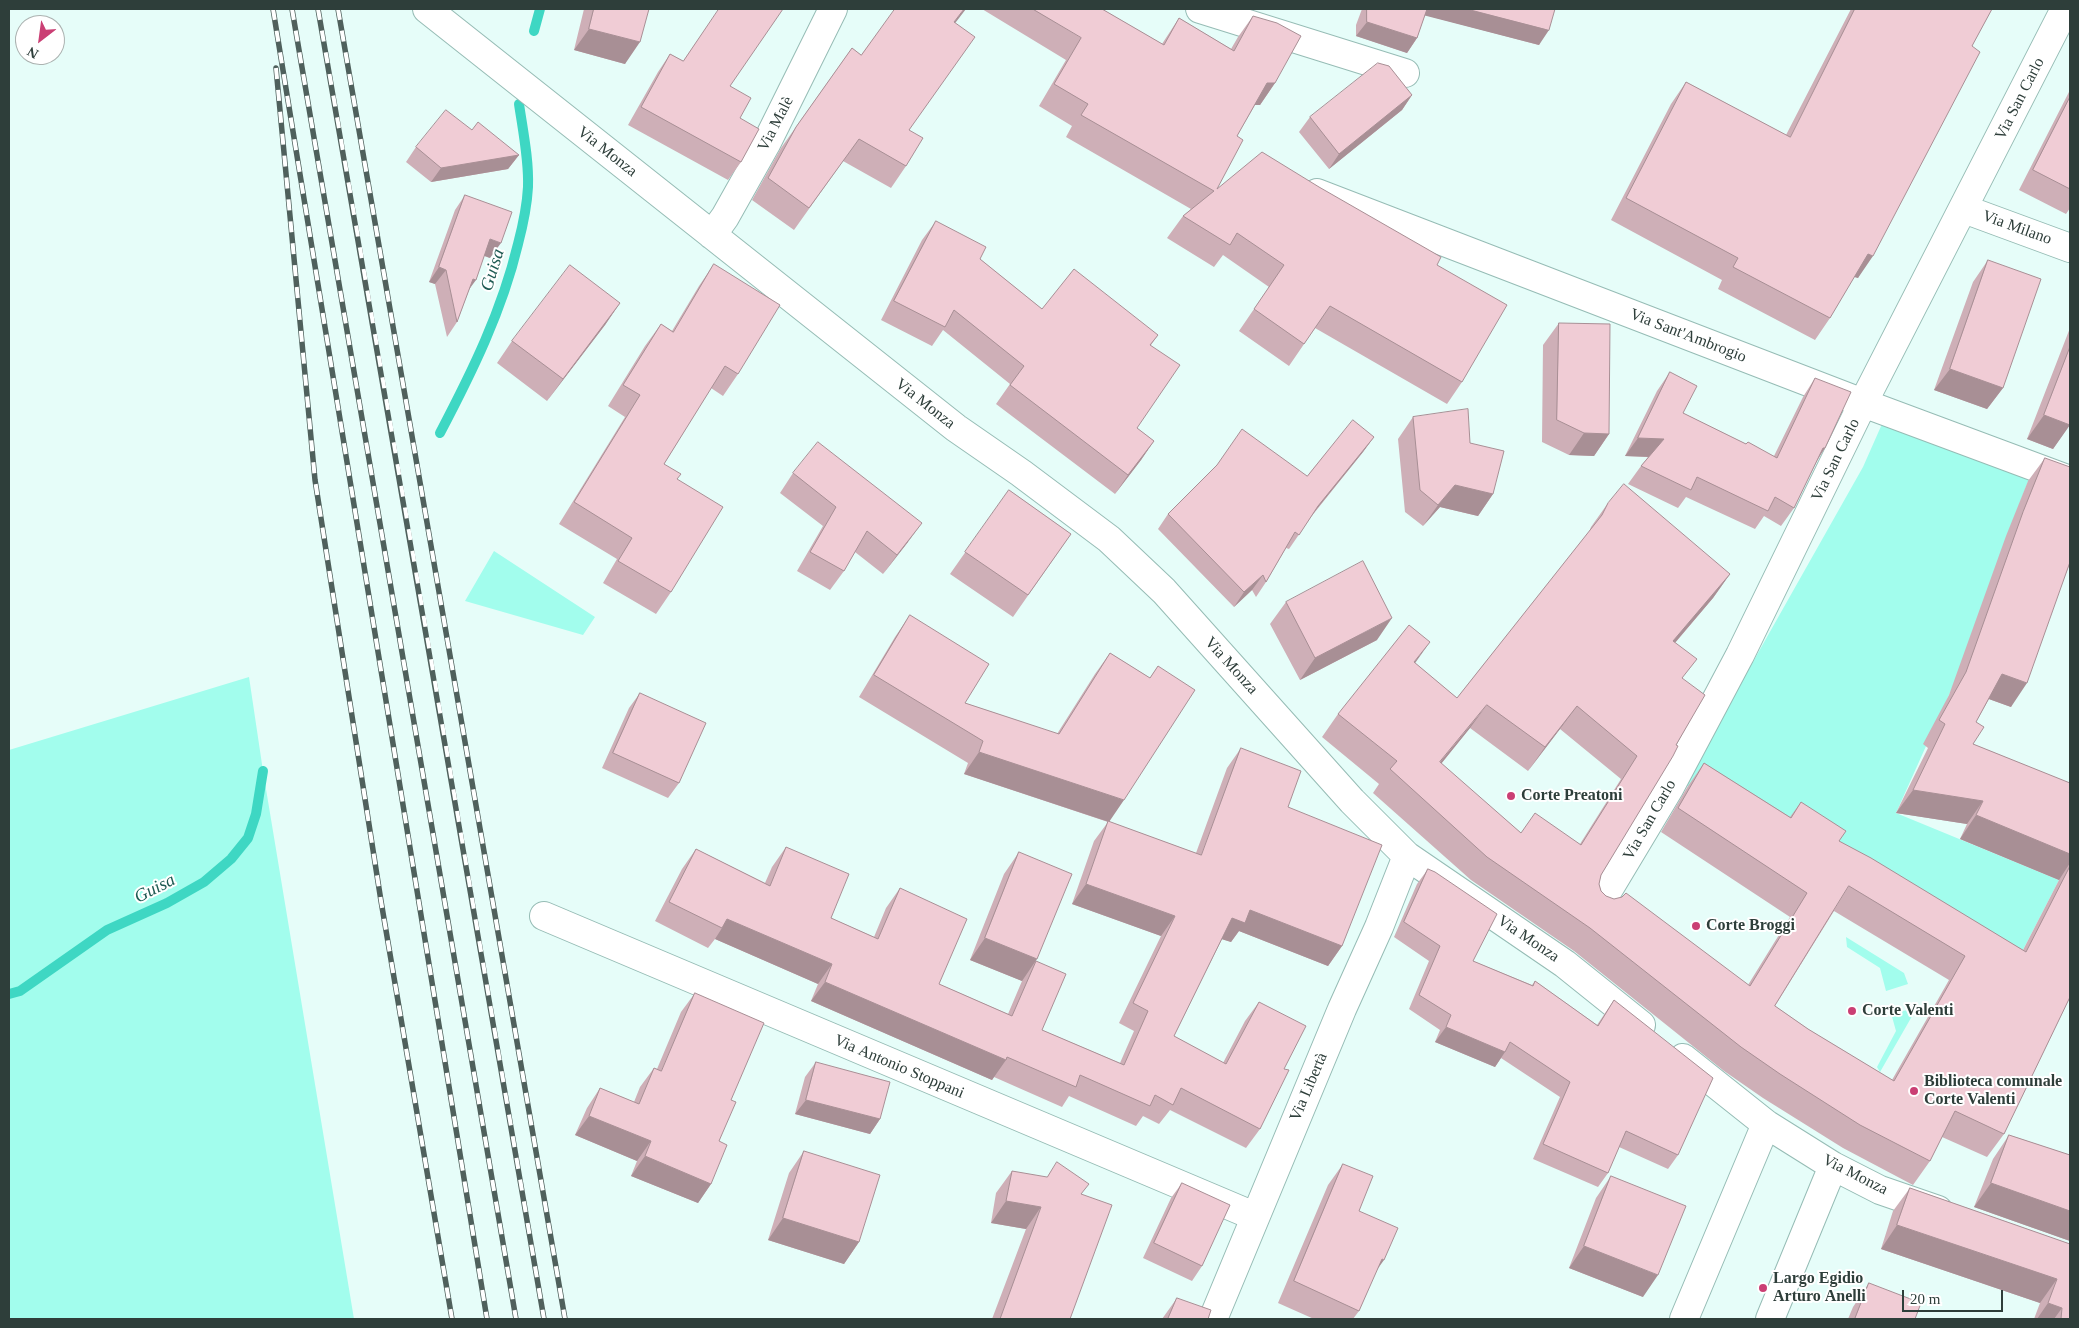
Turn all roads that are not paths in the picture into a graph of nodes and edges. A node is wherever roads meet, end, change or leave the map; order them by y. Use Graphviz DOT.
graph roads {
  1 [pos="427,9"];
  2 [pos="833,9"];
  3 [pos="1200,9"];
  4 [pos="2065,9"];
  5 [pos="1406,73"];
  6 [pos="1306,189"];
  7 [pos="1964,209"];
  8 [pos="712,235"];
  9 [pos="2070,248"];
  10 [pos="1863,404"];
  11 [pos="2070,480"];
  12 [pos="1407,856"];
  13 [pos="1598,907"];
  14 [pos="544,916"];
  15 [pos="1766,1124"];
  16 [pos="1833,1166"];
  17 [pos="1254,1216"];
  18 [pos="1960,1218"];
  19 [pos="1213,1319"];
  20 [pos="1684,1319"];
  21 [pos="1770,1319"];
  1 -- 8 [label="street, Via Monza"];
  2 -- 8 [label="street, Via Malè"];
  3 -- 5 [label="street"];
  4 -- 7 [label="street, Via San Carlo"];
  6 -- 10 [label="street, Via Sant'Ambrogio"];
  7 -- 9 [label="street, Via Milano"];
  7 -- 10 [label="street, Via San Carlo"];
  8 -- 12 [label="street, Via Monza"];
  10 -- 11 [label="street, Via Sant'Ambrogio"];
  10 -- 13 [label="street, Via San Carlo"];
  12 -- 15 [label="street, Via Monza"];
  12 -- 17 [label="street, Via Libertà"];
  14 -- 17 [label="street, Via Antonio Stoppani"];
  15 -- 16 [label="street, Via Monza"];
  15 -- 20 [label="street"];
  16 -- 18 [label="street, Via Monza"];
  16 -- 21 [label="street"];
  17 -- 19 [label="street, Via Libertà"];
}
